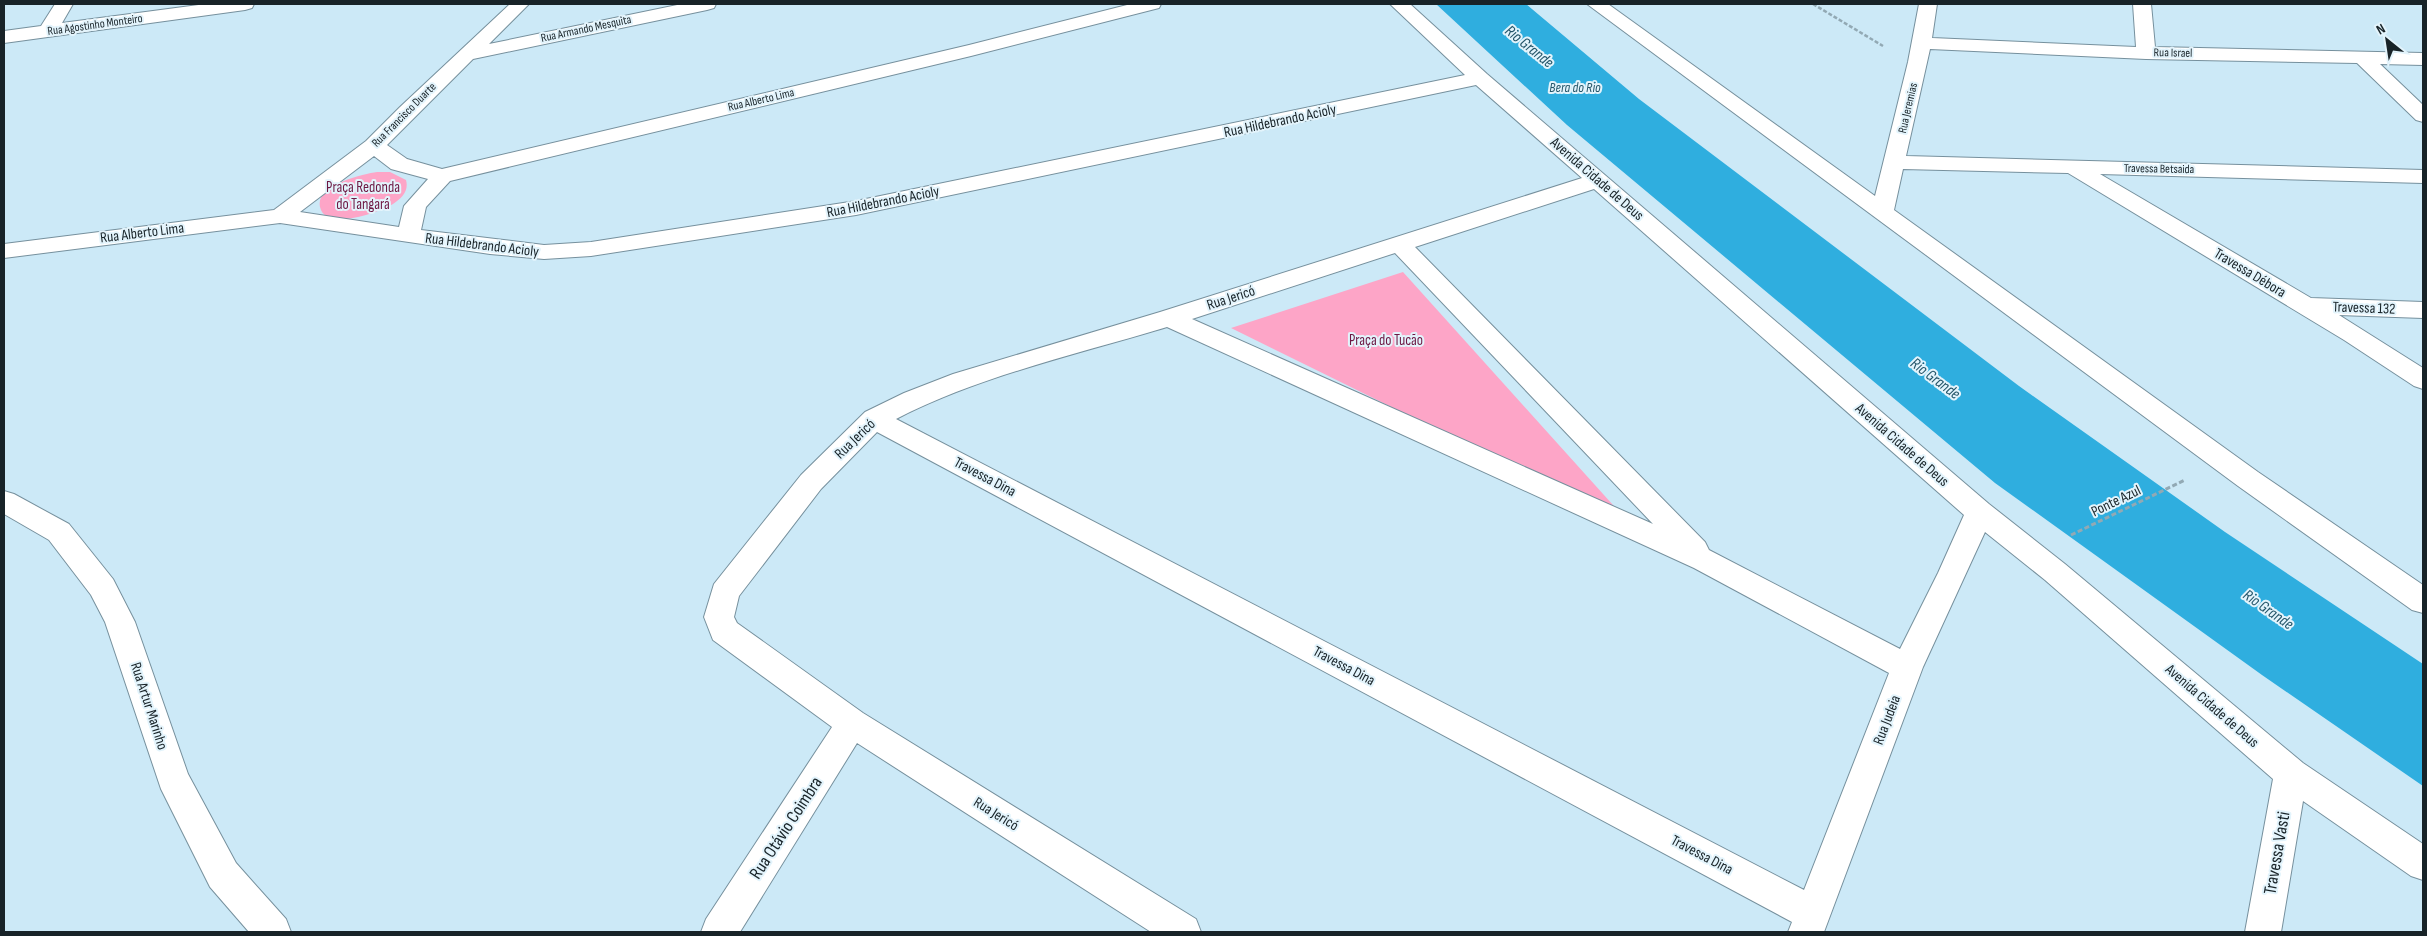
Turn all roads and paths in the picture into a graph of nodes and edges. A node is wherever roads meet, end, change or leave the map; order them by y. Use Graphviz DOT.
graph roads {
  1 [pos="64,4"];
  2 [pos="245,4"];
  3 [pos="520,4"];
  4 [pos="707,4"];
  5 [pos="1152,4"];
  6 [pos="1399,4"];
  7 [pos="1596,4"];
  8 [pos="1813,4"];
  9 [pos="1928,4"];
  10 [pos="2142,4"];
  11 [pos="207,6"];
  12 [pos="46,32"];
  13 [pos="4,37"];
  14 [pos="1920,52"];
  15 [pos="2146,53"];
  16 [pos="465,55"];
  17 [pos="2363,58"];
  18 [pos="2423,59"];
  19 [pos="1480,78"];
  20 [pos="2423,116"];
  21 [pos="374,146"];
  22 [pos="1896,162"];
  23 [pos="2075,168"];
  24 [pos="442,176"];
  25 [pos="2423,176"];
  26 [pos="1598,180"];
  27 [pos="1882,212"];
  28 [pos="280,216"];
  29 [pos="408,236"];
  30 [pos="1399,244"];
  31 [pos="4,251"];
  32 [pos="2304,306"];
  33 [pos="2423,310"];
  34 [pos="1169,318"];
  35 [pos="2423,380"];
  36 [pos="874,419"];
  37 [pos="2179,482"];
  38 [pos="4,501"];
  39 [pos="1979,512"];
  40 [pos="2063,539"];
  41 [pos="1704,560"];
  42 [pos="2423,601"];
  43 [pos="1908,667"];
  44 [pos="852,723"];
  45 [pos="2291,774"];
  46 [pos="2423,864"];
  47 [pos="1810,923"];
  48 [pos="273,932"];
  49 [pos="719,932"];
  50 [pos="1183,932"];
  51 [pos="2263,932"];
  1 -- 12 [label="street"];
  2 -- 11 [label="street, Rua Agostinho Monteiro"];
  3 -- 16 [label="street, Rua Francisco Duarte"];
  4 -- 16 [label="street, Rua Armando Mesquita"];
  5 -- 24 [label="street, Rua Alberto Lima"];
  6 -- 19 [label="street, Avenida Cidade de Deus"];
  7 -- 27 [label="street"];
  8 -- 14 [label="path"];
  9 -- 14 [label="street, Rua Jeremias"];
  10 -- 15 [label="street"];
  11 -- 12 [label="street, Rua Agostinho Monteiro"];
  12 -- 13 [label="street, Rua Agostinho Monteiro"];
  14 -- 15 [label="street, Rua Israel"];
  14 -- 22 [label="street, Rua Jeremias"];
  15 -- 17 [label="street, Rua Israel"];
  16 -- 21 [label="street, Rua Francisco Duarte"];
  17 -- 18 [label="street, Rua Israel"];
  17 -- 20 [label="street"];
  19 -- 26 [label="street, Avenida Cidade de Deus"];
  19 -- 29 [label="street, Rua Hildebrando Acioly"];
  21 -- 24 [label="street, Rua Alberto Lima"];
  21 -- 28 [label="street, Rua Francisco Duarte"];
  22 -- 23 [label="street, Travessa Betsaida"];
  22 -- 27 [label="street, Rua Jeremias"];
  23 -- 25 [label="street, Travessa Betsaida"];
  23 -- 32 [label="street, Travessa Débora"];
  24 -- 29 [label="street"];
  26 -- 30 [label="street, Rua Jericó"];
  26 -- 39 [label="street, Avenida Cidade de Deus"];
  27 -- 42 [label="street"];
  28 -- 29 [label="street, Rua Hildebrando Acioly"];
  28 -- 31 [label="street, Rua Alberto Lima"];
  30 -- 34 [label="street, Rua Jericó"];
  30 -- 41 [label="street"];
  32 -- 33 [label="street, Travessa 132"];
  32 -- 35 [label="street, Travessa Débora"];
  34 -- 36 [label="street, Rua Jericó"];
  34 -- 41 [label="street"];
  36 -- 44 [label="street, Rua Jericó"];
  36 -- 47 [label="street, Travessa Dina"];
  37 -- 40 [label="path, Ponte Azul"];
  38 -- 48 [label="street, Rua Artur Marinho"];
  39 -- 43 [label="street, Rua Judeia"];
  39 -- 45 [label="street, Avenida Cidade de Deus"];
  41 -- 43 [label="street"];
  43 -- 47 [label="street, Rua Judeia"];
  44 -- 49 [label="street, Rua Otávio Coimbra"];
  44 -- 50 [label="street, Rua Jericó"];
  45 -- 46 [label="street, Avenida Cidade de Deus"];
  45 -- 51 [label="street, Travessa Vasti"];
}
